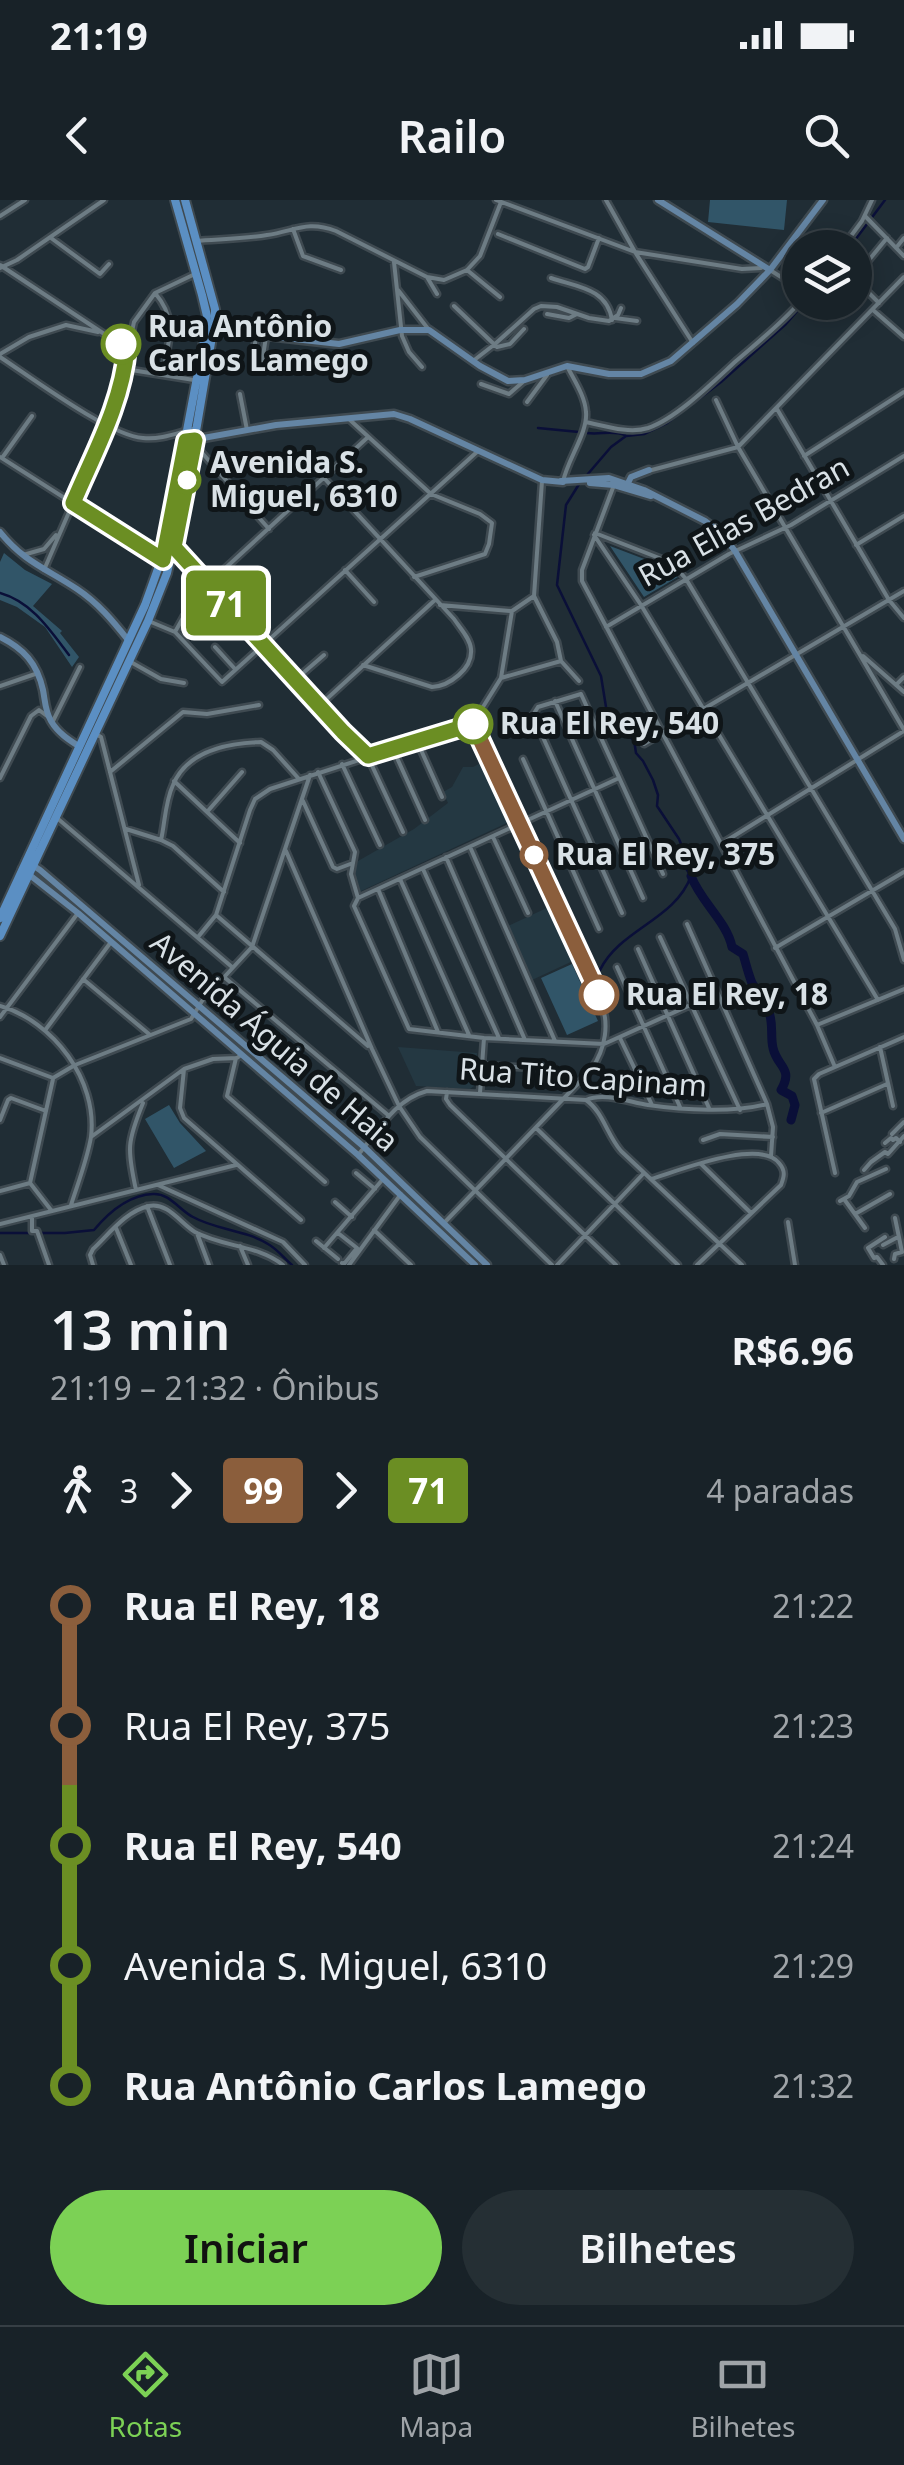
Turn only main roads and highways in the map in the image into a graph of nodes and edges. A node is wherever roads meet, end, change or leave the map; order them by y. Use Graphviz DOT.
graph roads {
  1 [pos="174,200"];
  2 [pos="185,200"];
  3 [pos="190,241"];
  4 [pos="193,428"];
  5 [pos="192,442"];
  6 [pos="128,640"];
  7 [pos="130,659"];
  8 [pos="83,748"];
  9 [pos="28,868"];
  10 [pos="0,918"];
  11 [pos="0,936"];
  1 -- 3 [label="main road"];
  2 -- 3 [label="main road"];
  3 -- 4 [label="main road"];
  3 -- 4 [label="main road"];
  4 -- 5 [label="main road"];
  5 -- 6 [label="main road"];
  5 -- 7 [label="main road"];
  6 -- 7 [label="main road"];
  6 -- 8 [label="main road"];
  7 -- 8 [label="main road"];
  8 -- 9 [label="main road"];
  8 -- 9 [label="main road"];
  9 -- 10 [label="main road"];
  9 -- 11 [label="main road"];
}
